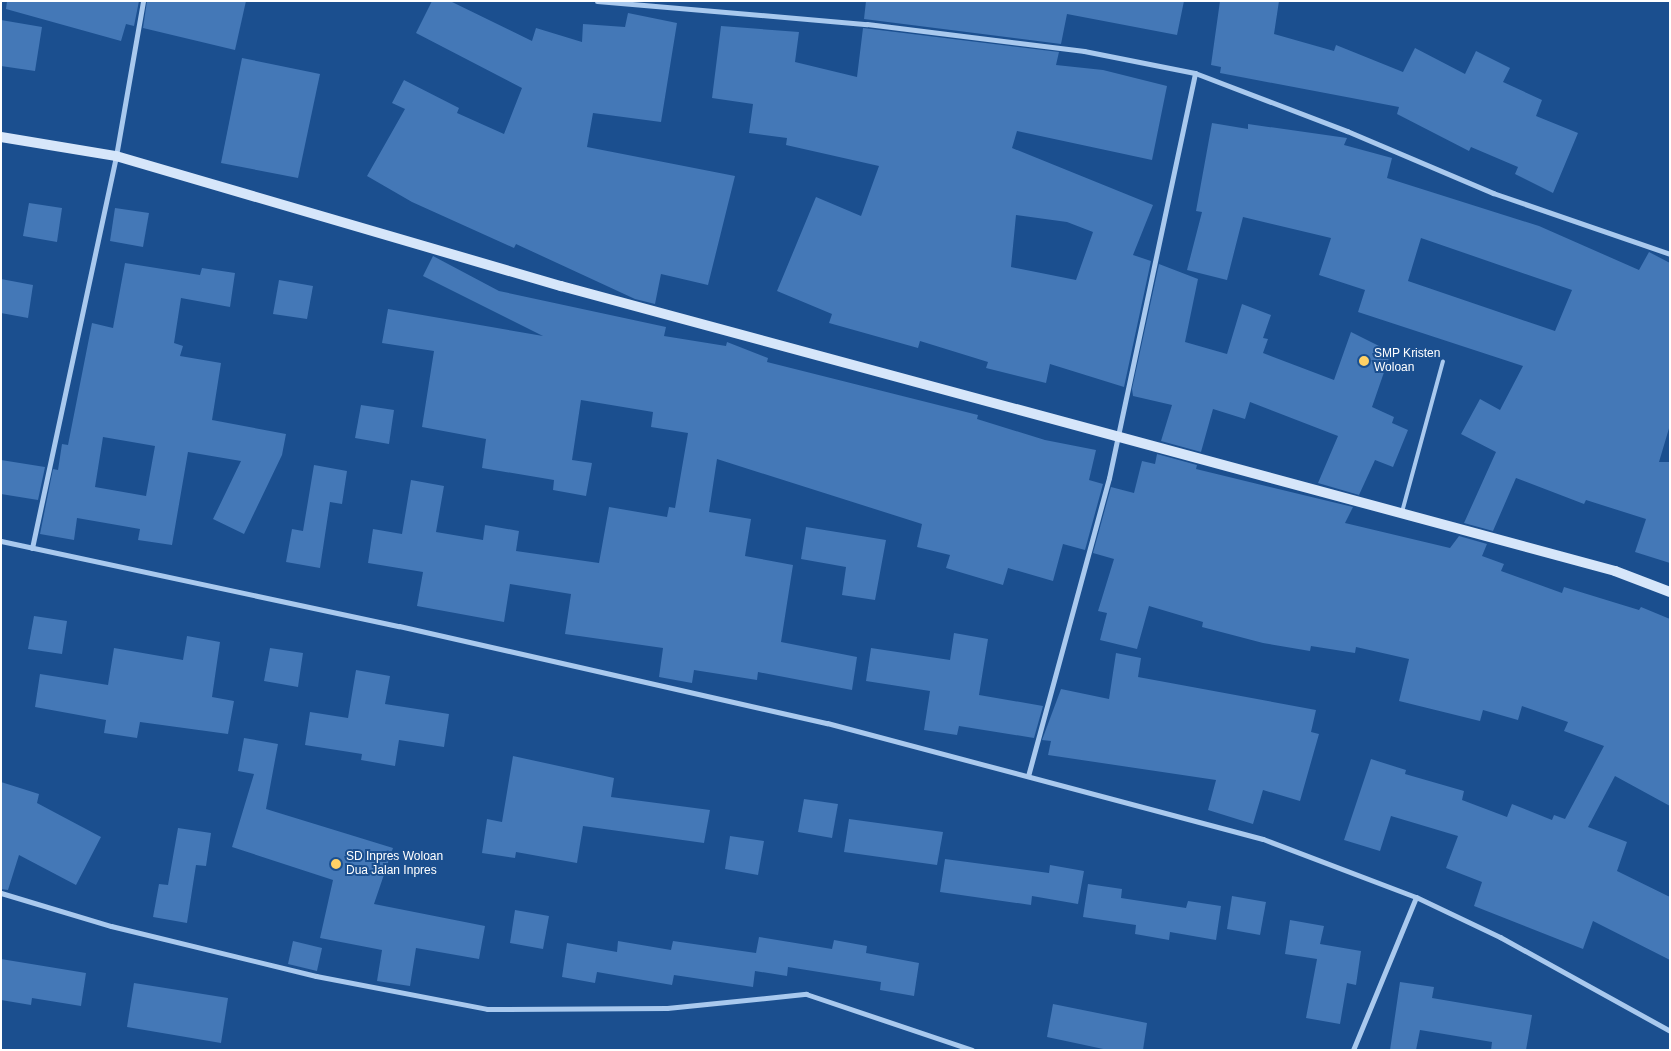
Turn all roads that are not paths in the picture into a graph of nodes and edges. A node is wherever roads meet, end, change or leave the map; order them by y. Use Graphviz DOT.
graph roads {
  1 [pos="144,1"];
  2 [pos="597,1"];
  3 [pos="1195,74"];
  4 [pos="1,137"];
  5 [pos="116,156"];
  6 [pos="1670,254"];
  7 [pos="1443,360"];
  8 [pos="1118,436"];
  9 [pos="1401,514"];
  10 [pos="1,542"];
  11 [pos="32,548"];
  12 [pos="1670,592"];
  13 [pos="1028,776"];
  14 [pos="1,893"];
  15 [pos="1416,897"];
  16 [pos="1670,1031"];
  17 [pos="972,1050"];
  18 [pos="1353,1050"];
  1 -- 5 [label="street"];
  2 -- 3 [label="street"];
  3 -- 6 [label="street"];
  3 -- 8 [label="street"];
  4 -- 5 [label="main road"];
  5 -- 8 [label="main road"];
  5 -- 11 [label="street"];
  7 -- 9 [label="lane"];
  8 -- 9 [label="main road"];
  8 -- 13 [label="street"];
  9 -- 12 [label="main road"];
  10 -- 11 [label="street"];
  11 -- 13 [label="street"];
  13 -- 15 [label="street"];
  14 -- 17 [label="street"];
  15 -- 16 [label="street"];
  15 -- 18 [label="street"];
}
